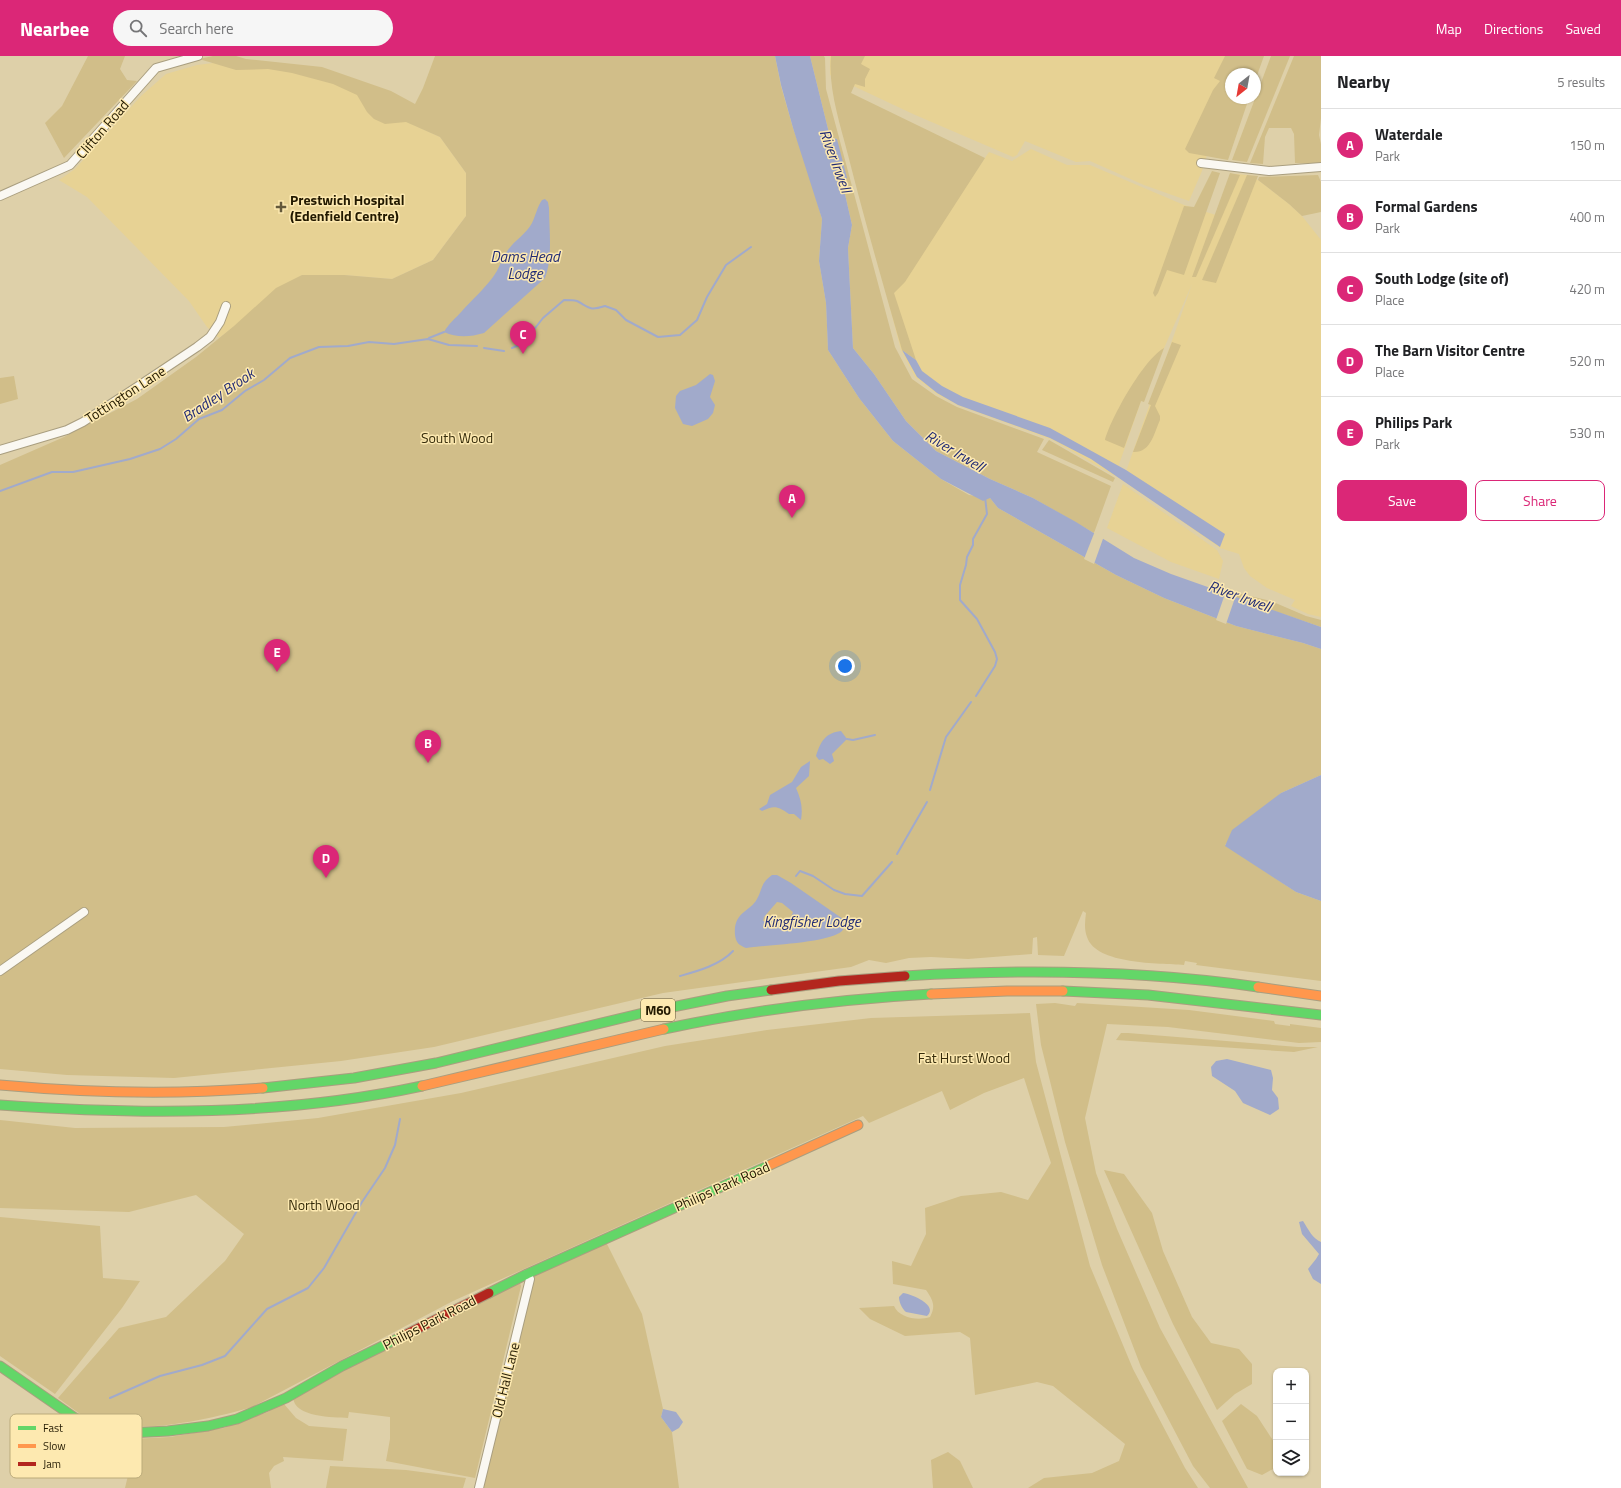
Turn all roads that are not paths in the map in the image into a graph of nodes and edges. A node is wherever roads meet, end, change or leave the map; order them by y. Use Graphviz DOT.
graph roads {
  1 [pos="198,56"];
  2 [pos="1201,163"];
  3 [pos="1321,167"];
  4 [pos="0,196"];
  5 [pos="226,306"];
  6 [pos="0,450"];
  7 [pos="84,912"];
  8 [pos="0,971"];
  9 [pos="1321,996"];
  10 [pos="1321,1015"];
  11 [pos="0,1084"];
  12 [pos="0,1105"];
  13 [pos="858,1126"];
  14 [pos="527,1274"];
  15 [pos="0,1366"];
  16 [pos="69,1414"];
  17 [pos="142,1432"];
  18 [pos="479,1488"];
  1 -- 4 [label="street, Clifton Road"];
  2 -- 3 [label="street"];
  5 -- 6 [label="street, Tottington Lane"];
  7 -- 8 [label="street"];
  9 -- 11 [label="main road, M60"];
  10 -- 12 [label="main road, M60"];
  13 -- 14 [label="main road, Philips Park Road"];
  14 -- 17 [label="main road, Philips Park Road"];
  14 -- 18 [label="street, Old Hall Lane"];
  15 -- 16 [label="main road, Philips Park Road"];
}
